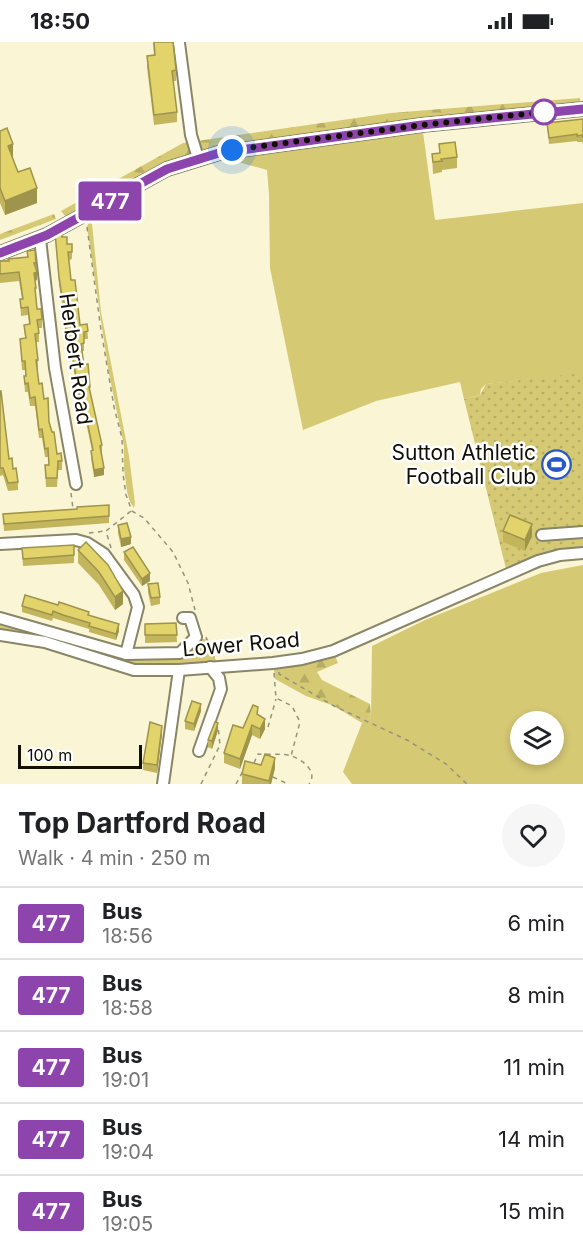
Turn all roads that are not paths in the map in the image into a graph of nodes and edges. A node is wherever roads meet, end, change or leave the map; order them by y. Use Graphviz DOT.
graph roads {
  1 [pos="179,43"];
  2 [pos="583,109"];
  3 [pos="198,158"];
  4 [pos="40,238"];
  5 [pos="0,253"];
  6 [pos="76,484"];
  7 [pos="583,532"];
  8 [pos="542,535"];
  9 [pos="0,544"];
  10 [pos="583,553"];
  11 [pos="0,618"];
  12 [pos="183,618"];
  13 [pos="0,635"];
  14 [pos="126,654"];
  15 [pos="210,667"];
  16 [pos="179,670"];
  17 [pos="199,751"];
  18 [pos="163,784"];
  1 -- 3 [label="street"];
  2 -- 3 [label="main road"];
  3 -- 4 [label="main road"];
  4 -- 5 [label="main road"];
  4 -- 6 [label="street, Herbert Road"];
  7 -- 8 [label="street"];
  9 -- 14 [label="street"];
  10 -- 15 [label="street, Lower Road"];
  11 -- 14 [label="street, Lower Road"];
  12 -- 14 [label="street, Lower Road"];
  13 -- 16 [label="street, Lower Road"];
  15 -- 16 [label="street, Lower Road"];
  15 -- 17 [label="street"];
  16 -- 18 [label="street"];
}
